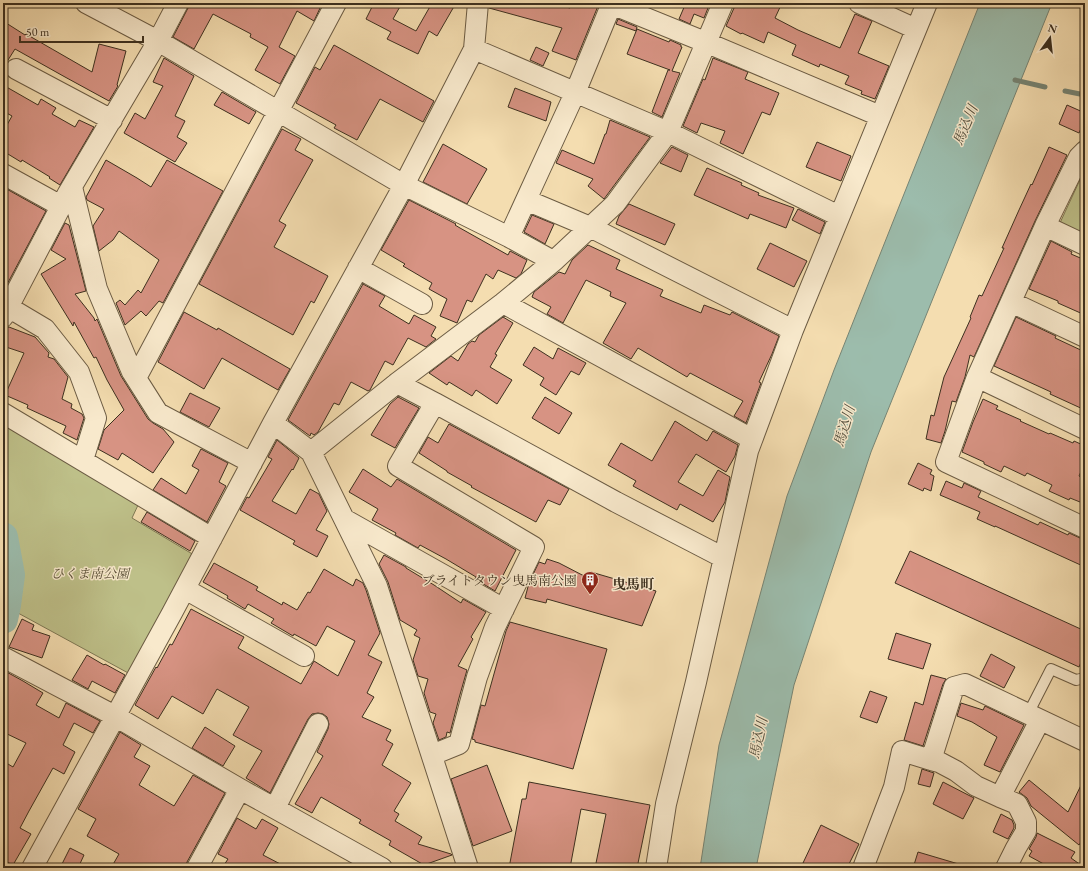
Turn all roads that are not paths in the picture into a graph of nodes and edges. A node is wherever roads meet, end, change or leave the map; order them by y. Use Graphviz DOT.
graph roads {
  1 [pos="86,3"];
  2 [pos="178,3"];
  3 [pos="478,3"];
  4 [pos="611,3"];
  5 [pos="723,3"];
  6 [pos="859,3"];
  7 [pos="927,3"];
  8 [pos="333,4"];
  9 [pos="916,29"];
  10 [pos="158,41"];
  11 [pos="706,42"];
  12 [pos="474,49"];
  13 [pos="16,68"];
  14 [pos="575,93"];
  15 [pos="278,111"];
  16 [pos="880,116"];
  17 [pos="112,120"];
  18 [pos="668,132"];
  19 [pos="1085,152"];
  20 [pos="3,174"];
  21 [pos="404,185"];
  22 [pos="72,187"];
  23 [pos="526,200"];
  24 [pos="61,206"];
  25 [pos="840,216"];
  26 [pos="1045,226"];
  27 [pos="590,227"];
  28 [pos="509,237"];
  29 [pos="1085,245"];
  30 [pos="553,261"];
  31 [pos="358,268"];
  32 [pos="1011,302"];
  33 [pos="503,303"];
  34 [pos="422,304"];
  35 [pos="6,312"];
  36 [pos="793,330"];
  37 [pos="1085,337"];
  38 [pos="976,377"];
  39 [pos="136,378"];
  40 [pos="397,383"];
  41 [pos="435,403"];
  42 [pos="3,413"];
  43 [pos="273,423"];
  44 [pos="1085,429"];
  45 [pos="752,439"];
  46 [pos="311,452"];
  47 [pos="83,460"];
  48 [pos="252,463"];
  49 [pos="344,519"];
  50 [pos="1085,528"];
  51 [pos="212,538"];
  52 [pos="724,558"];
  53 [pos="185,589"];
  54 [pos="504,609"];
  55 [pos="304,656"];
  56 [pos="3,657"];
  57 [pos="1085,678"];
  58 [pos="115,716"];
  59 [pos="1034,717"];
  60 [pos="318,724"];
  61 [pos="1085,741"];
  62 [pos="432,755"];
  63 [pos="931,760"];
  64 [pos="240,789"];
  65 [pos="1000,797"];
  66 [pos="275,808"];
  67 [pos="32,868"];
  68 [pos="197,868"];
  69 [pos="382,868"];
  70 [pos="468,868"];
  71 [pos="656,868"];
  72 [pos="862,868"];
  73 [pos="1006,868"];
  1 -- 10 [label="street"];
  2 -- 10 [label="street"];
  3 -- 12 [label="street"];
  4 -- 11 [label="street"];
  4 -- 14 [label="street"];
  5 -- 11 [label="street"];
  6 -- 9 [label="street"];
  7 -- 9 [label="street"];
  8 -- 15 [label="street"];
  9 -- 16 [label="street"];
  10 -- 15 [label="street"];
  10 -- 17 [label="street"];
  11 -- 16 [label="street"];
  11 -- 18 [label="street"];
  12 -- 14 [label="street"];
  12 -- 21 [label="street"];
  13 -- 17 [label="street"];
  14 -- 18 [label="street"];
  14 -- 23 [label="street"];
  15 -- 21 [label="street"];
  15 -- 39 [label="street"];
  16 -- 25 [label="street"];
  17 -- 22 [label="street"];
  18 -- 25 [label="street"];
  18 -- 27 [label="street"];
  19 -- 26 [label="street"];
  20 -- 24 [label="street"];
  21 -- 28 [label="street"];
  21 -- 31 [label="street"];
  22 -- 24 [label="street"];
  22 -- 39 [label="street"];
  23 -- 27 [label="street"];
  23 -- 28 [label="street"];
  24 -- 35 [label="street"];
  25 -- 36 [label="street"];
  26 -- 29 [label="street"];
  26 -- 32 [label="street"];
  27 -- 30 [label="street"];
  27 -- 36 [label="street"];
  28 -- 30 [label="street"];
  30 -- 33 [label="street"];
  31 -- 34 [label="street"];
  31 -- 43 [label="street"];
  32 -- 37 [label="street"];
  32 -- 38 [label="street"];
  33 -- 40 [label="street"];
  33 -- 45 [label="street"];
  35 -- 47 [label="street"];
  36 -- 45 [label="street"];
  38 -- 44 [label="street"];
  38 -- 50 [label="street"];
  39 -- 48 [label="street"];
  40 -- 41 [label="street"];
  40 -- 46 [label="street"];
  41 -- 52 [label="street"];
  41 -- 54 [label="street"];
  42 -- 47 [label="street"];
  43 -- 46 [label="street"];
  43 -- 48 [label="street"];
  45 -- 52 [label="street"];
  46 -- 49 [label="street"];
  47 -- 51 [label="street"];
  48 -- 51 [label="street"];
  49 -- 54 [label="street"];
  49 -- 62 [label="street"];
  51 -- 53 [label="street"];
  52 -- 71 [label="street"];
  53 -- 55 [label="street"];
  53 -- 58 [label="street"];
  54 -- 62 [label="street"];
  56 -- 58 [label="street"];
  57 -- 59 [label="lane"];
  58 -- 64 [label="street"];
  58 -- 67 [label="street"];
  59 -- 61 [label="street"];
  59 -- 63 [label="street"];
  59 -- 65 [label="street"];
  60 -- 66 [label="street"];
  62 -- 70 [label="street"];
  63 -- 65 [label="street"];
  63 -- 72 [label="street"];
  64 -- 66 [label="street"];
  64 -- 68 [label="street"];
  65 -- 73 [label="street"];
  66 -- 69 [label="street"];
}
